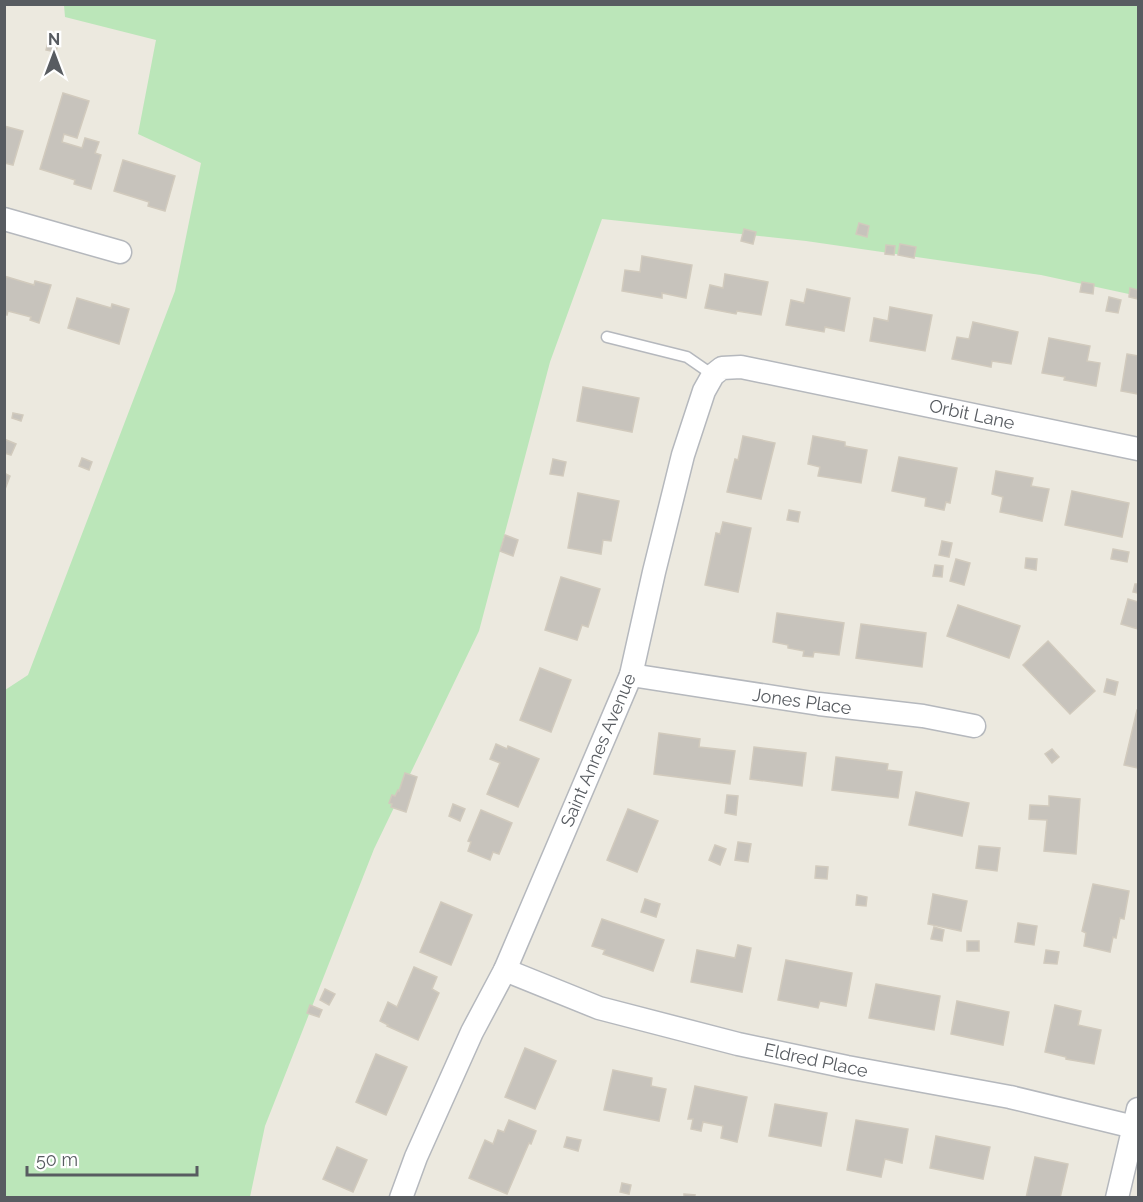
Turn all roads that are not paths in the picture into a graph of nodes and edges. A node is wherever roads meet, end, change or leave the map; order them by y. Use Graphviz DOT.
graph roads {
  1 [pos="4,219"];
  2 [pos="120,252"];
  3 [pos="607,336"];
  4 [pos="713,375"];
  5 [pos="1138,449"];
  6 [pos="631,675"];
  7 [pos="974,726"];
  8 [pos="505,970"];
  9 [pos="1136,1118"];
  10 [pos="401,1197"];
  11 [pos="1117,1197"];
  1 -- 2 [label="street"];
  3 -- 4 [label="lane"];
  4 -- 5 [label="street, Orbit Lane"];
  4 -- 6 [label="street, Saint Annes Avenue"];
  6 -- 7 [label="street, Jones Place"];
  6 -- 8 [label="street, Saint Annes Avenue"];
  8 -- 9 [label="street, Eldred Place"];
  8 -- 10 [label="street, Saint Annes Avenue"];
  9 -- 11 [label="street"];
}
